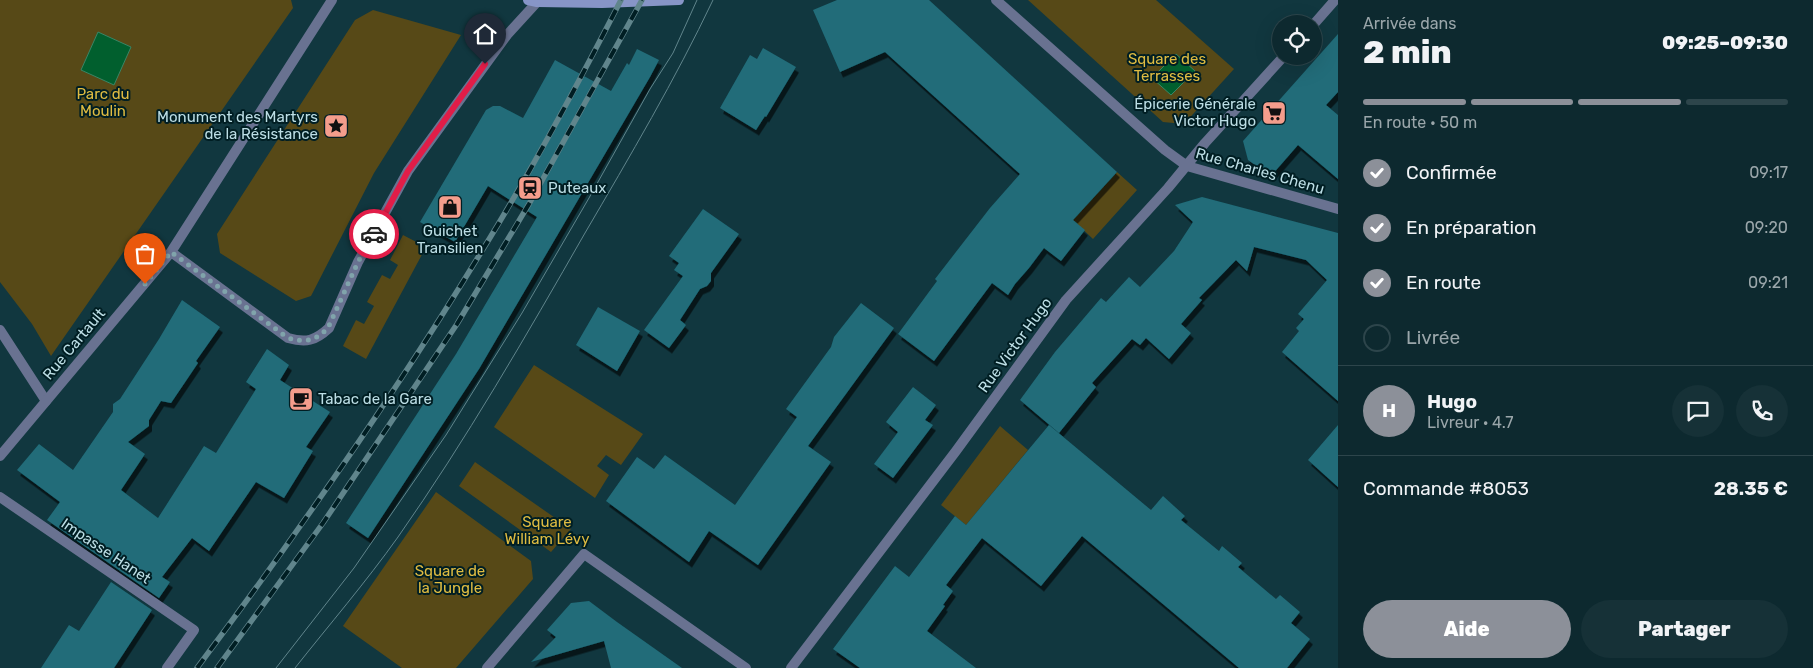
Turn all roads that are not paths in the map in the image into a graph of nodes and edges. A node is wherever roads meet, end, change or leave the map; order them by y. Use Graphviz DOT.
graph roads {
  1 [pos="332,0"];
  2 [pos="680,0"];
  3 [pos="996,0"];
  4 [pos="1335,0"];
  5 [pos="535,1"];
  6 [pos="1322,15"];
  7 [pos="1276,65"];
  8 [pos="1187,166"];
  9 [pos="1338,209"];
  10 [pos="171,252"];
  11 [pos="0,330"];
  12 [pos="46,400"];
  13 [pos="0,456"];
  14 [pos="0,497"];
  15 [pos="167,668"];
  16 [pos="487,668"];
  17 [pos="746,668"];
  18 [pos="791,668"];
  1 -- 10 [label="street, Rue Cartault"];
  2 -- 5 [label="street"];
  3 -- 8 [label="street, Rue Charles Chenu"];
  4 -- 6 [label="street"];
  5 -- 10 [label="street"];
  7 -- 8 [label="street, Rue Victor Hugo"];
  8 -- 9 [label="street, Rue Charles Chenu"];
  8 -- 18 [label="street, Rue Victor Hugo"];
  10 -- 12 [label="street, Rue Cartault"];
  11 -- 12 [label="street"];
  12 -- 13 [label="street, Rue Cartault"];
  14 -- 15 [label="street, Impasse Hanet"];
  16 -- 17 [label="street"];
}
